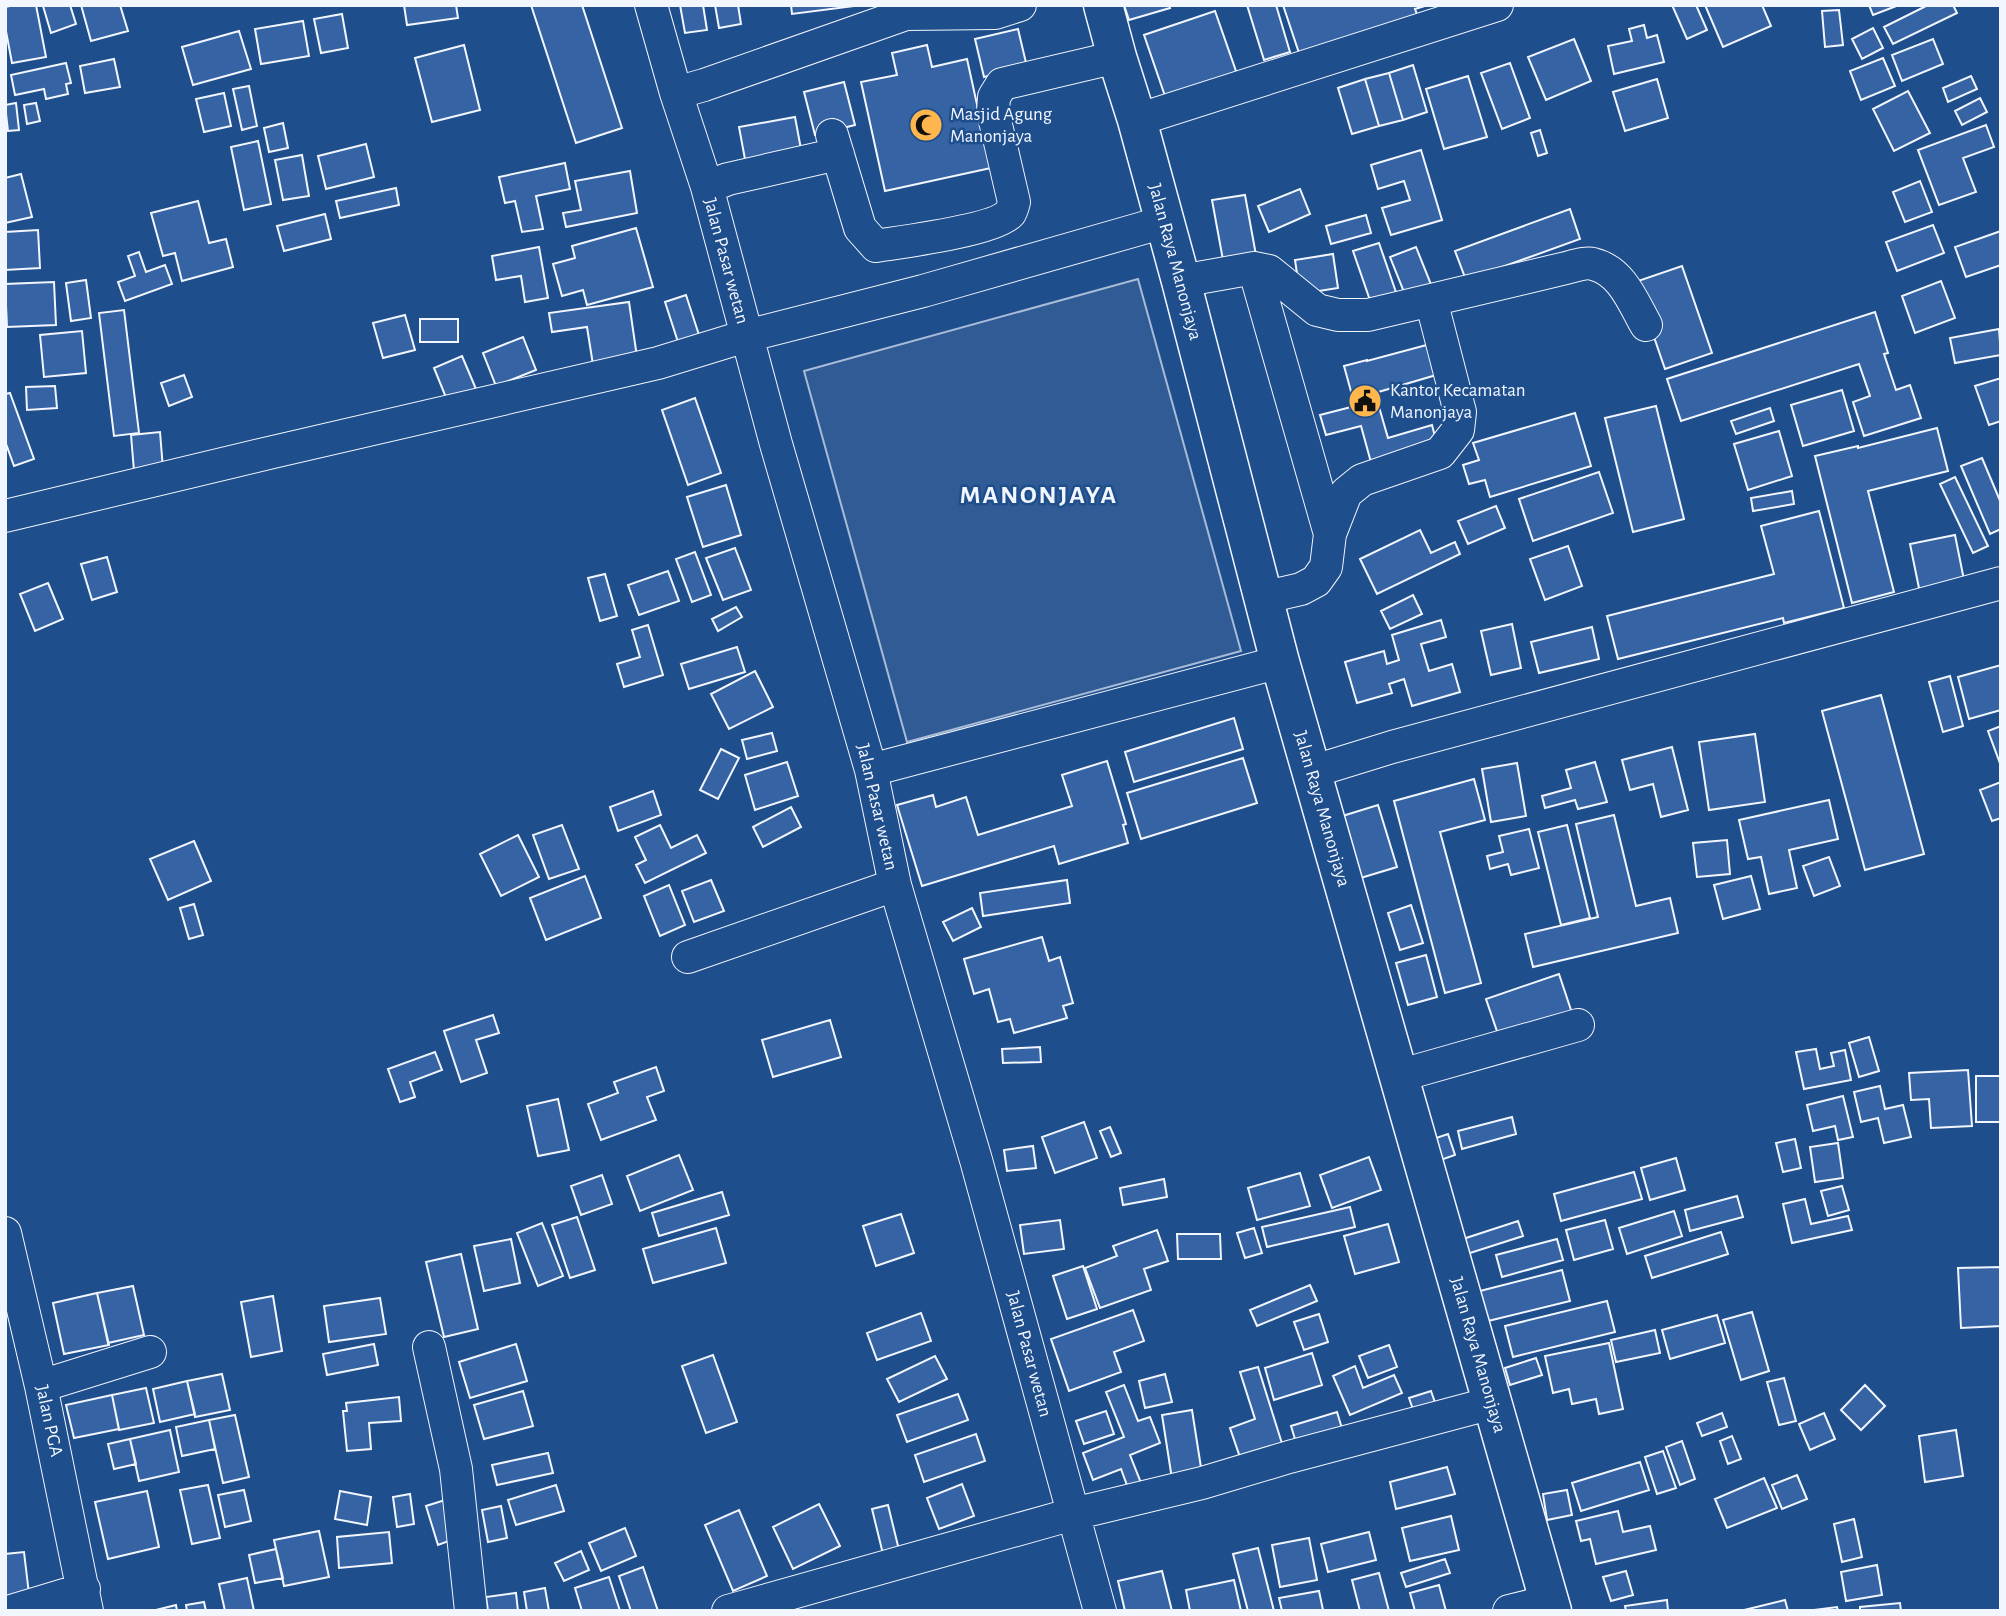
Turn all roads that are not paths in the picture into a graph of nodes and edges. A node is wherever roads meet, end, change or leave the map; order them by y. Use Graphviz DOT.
graph roads {
  1 [pos="651,5"];
  2 [pos="1020,5"];
  3 [pos="1103,5"];
  4 [pos="1497,5"];
  5 [pos="1117,57"];
  6 [pos="676,93"];
  7 [pos="1137,120"];
  8 [pos="707,187"];
  9 [pos="1164,222"];
  10 [pos="944,235"];
  11 [pos="1254,268"];
  12 [pos="1181,281"];
  13 [pos="952,283"];
  14 [pos="1431,300"];
  15 [pos="1646,325"];
  16 [pos="746,336"];
  17 [pos="5,516"];
  18 [pos="1330,534"];
  19 [pos="2001,583"];
  20 [pos="1262,598"];
  21 [pos="1280,662"];
  22 [pos="871,770"];
  23 [pos="1311,772"];
  24 [pos="895,885"];
  25 [pos="688,957"];
  26 [pos="1578,1025"];
  27 [pos="1398,1076"];
  28 [pos="5,1233"];
  29 [pos="429,1347"];
  30 [pos="150,1352"];
  31 [pos="41,1386"];
  32 [pos="1492,1403"];
  33 [pos="1073,1514"];
  34 [pos="85,1600"];
  35 [pos="1551,1606"];
  36 [pos="11,1611"];
  37 [pos="471,1611"];
  38 [pos="728,1611"];
  39 [pos="1100,1611"];
  40 [pos="1509,1611"];
  1 -- 6 [label="street, Jalan Pasar wetan"];
  2 -- 6 [label="street"];
  3 -- 5 [label="main road, Jalan Raya Manonjaya"];
  4 -- 7 [label="street"];
  5 -- 7 [label="main road, Jalan Raya Manonjaya"];
  5 -- 10 [label="street"];
  6 -- 8 [label="street, Jalan Pasar wetan"];
  7 -- 9 [label="main road, Jalan Raya Manonjaya"];
  8 -- 10 [label="street"];
  8 -- 16 [label="street, Jalan Pasar wetan"];
  9 -- 12 [label="main road, Jalan Raya Manonjaya"];
  9 -- 13 [label="street"];
  10 -- 13 [label="street"];
  11 -- 12 [label="street"];
  11 -- 14 [label="street"];
  11 -- 18 [label="street"];
  12 -- 20 [label="main road, Jalan Raya Manonjaya"];
  13 -- 16 [label="street"];
  14 -- 15 [label="street"];
  14 -- 18 [label="street"];
  16 -- 17 [label="street"];
  16 -- 22 [label="street, Jalan Pasar wetan"];
  18 -- 20 [label="street"];
  19 -- 23 [label="street"];
  20 -- 21 [label="main road, Jalan Raya Manonjaya"];
  21 -- 22 [label="street"];
  21 -- 23 [label="main road, Jalan Raya Manonjaya"];
  22 -- 24 [label="street, Jalan Pasar wetan"];
  23 -- 27 [label="main road, Jalan Raya Manonjaya"];
  24 -- 25 [label="street"];
  24 -- 33 [label="street, Jalan Pasar wetan"];
  26 -- 27 [label="street"];
  27 -- 32 [label="main road, Jalan Raya Manonjaya"];
  28 -- 31 [label="street, Jalan PGA"];
  29 -- 37 [label="street"];
  30 -- 31 [label="street"];
  31 -- 34 [label="street, Jalan PGA"];
  32 -- 33 [label="street"];
  32 -- 35 [label="main road, Jalan Raya Manonjaya"];
  33 -- 38 [label="street"];
  33 -- 39 [label="street, Jalan Pasar wetan"];
  34 -- 36 [label="street"];
  35 -- 40 [label="street"];
}
